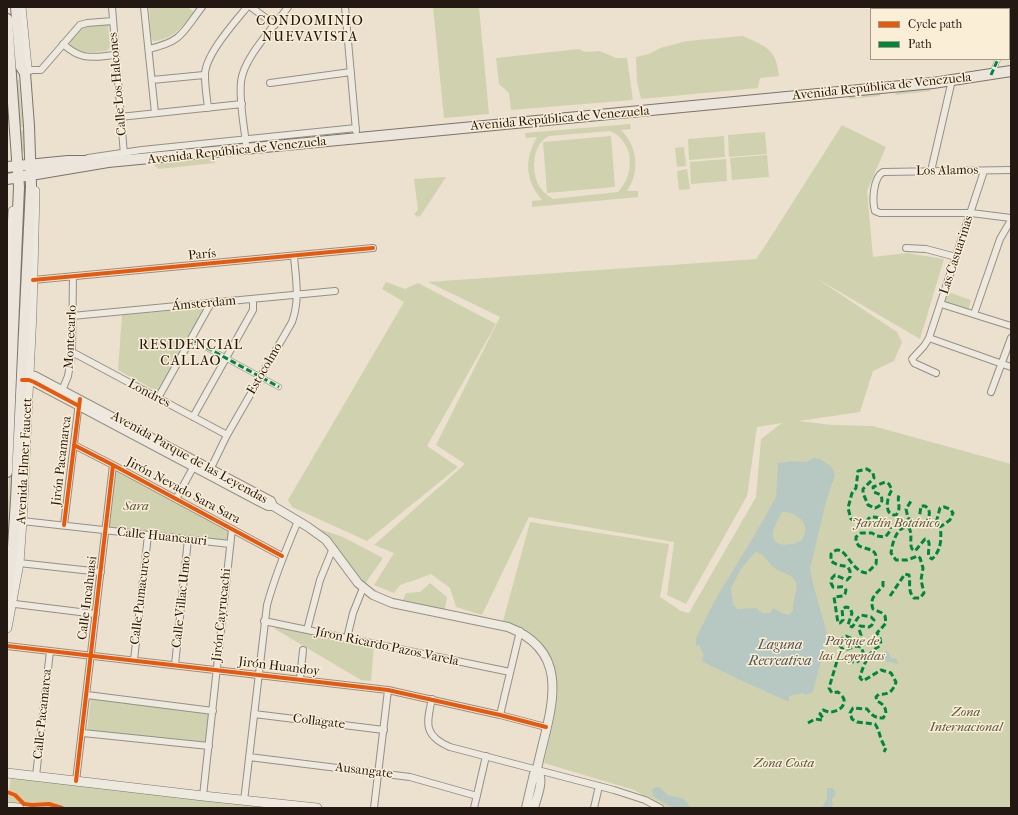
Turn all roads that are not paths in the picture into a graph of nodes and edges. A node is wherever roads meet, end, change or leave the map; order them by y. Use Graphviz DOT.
graph roads {
  1 [pos="16,7"];
  2 [pos="21,7"];
  3 [pos="112,7"];
  4 [pos="144,7"];
  5 [pos="246,7"];
  6 [pos="250,7"];
  7 [pos="288,7"];
  8 [pos="345,7"];
  9 [pos="199,8"];
  10 [pos="7,20"];
  11 [pos="113,21"];
  12 [pos="275,25"];
  13 [pos="63,44"];
  14 [pos="149,49"];
  15 [pos="116,55"];
  16 [pos="998,60"];
  17 [pos="1011,71"];
  18 [pos="351,72"];
  19 [pos="25,73"];
  20 [pos="204,75"];
  21 [pos="991,75"];
  22 [pos="7,77"];
  23 [pos="152,80"];
  24 [pos="952,80"];
  25 [pos="270,83"];
  26 [pos="12,98"];
  27 [pos="242,104"];
  28 [pos="208,108"];
  29 [pos="155,113"];
  30 [pos="120,117"];
  31 [pos="356,128"];
  32 [pos="357,139"];
  33 [pos="246,145"];
  34 [pos="124,157"];
  35 [pos="68,161"];
  36 [pos="108,162"];
  37 [pos="33,164"];
  38 [pos="17,166"];
  39 [pos="7,167"];
  40 [pos="1011,170"];
  41 [pos="931,171"];
  42 [pos="984,171"];
  43 [pos="33,175"];
  44 [pos="18,178"];
  45 [pos="7,179"];
  46 [pos="971,213"];
  47 [pos="1011,219"];
  48 [pos="373,248"];
  49 [pos="906,248"];
  50 [pos="7,253"];
  51 [pos="294,257"];
  52 [pos="956,257"];
  53 [pos="30,263"];
  54 [pos="10,264"];
  55 [pos="73,276"];
  56 [pos="33,280"];
  57 [pos="335,291"];
  58 [pos="298,295"];
  59 [pos="253,299"];
  60 [pos="25,303"];
  61 [pos="211,303"];
  62 [pos="941,304"];
  63 [pos="32,312"];
  64 [pos="974,314"];
  65 [pos="72,316"];
  66 [pos="1011,326"];
  67 [pos="10,335"];
  68 [pos="929,338"];
  69 [pos="1011,338"];
  70 [pos="191,339"];
  71 [pos="23,346"];
  72 [pos="72,352"];
  73 [pos="227,358"];
  74 [pos="9,363"];
  75 [pos="1001,363"];
  76 [pos="1011,367"];
  77 [pos="936,372"];
  78 [pos="25,377"];
  79 [pos="261,377"];
  80 [pos="9,380"];
  81 [pos="279,387"];
  82 [pos="991,392"];
  83 [pos="61,393"];
  84 [pos="158,398"];
  85 [pos="79,402"];
  86 [pos="194,417"];
  87 [pos="227,436"];
  88 [pos="74,445"];
  89 [pos="195,464"];
  90 [pos="113,465"];
  91 [pos="209,471"];
  92 [pos="7,472"];
  93 [pos="176,499"];
  94 [pos="22,521"];
  95 [pos="298,522"];
  96 [pos="64,525"];
  97 [pos="232,529"];
  98 [pos="106,530"];
  99 [pos="148,535"];
  100 [pos="188,540"];
  101 [pos="230,544"];
  102 [pos="17,548"];
  103 [pos="333,548"];
  104 [pos="282,556"];
  105 [pos="12,562"];
  106 [pos="101,572"];
  107 [pos="363,588"];
  108 [pos="7,594"];
  109 [pos="9,603"];
  110 [pos="96,614"];
  111 [pos="264,621"];
  112 [pos="7,628"];
  113 [pos="307,630"];
  114 [pos="520,631"];
  115 [pos="347,638"];
  116 [pos="7,646"];
  117 [pos="303,650"];
  118 [pos="50,651"];
  119 [pos="92,656"];
  120 [pos="134,660"];
  121 [pos="175,665"];
  122 [pos="216,670"];
  123 [pos="510,672"];
  124 [pos="258,675"];
  125 [pos="300,679"];
  126 [pos="388,690"];
  127 [pos="87,695"];
  128 [pos="432,700"];
  129 [pos="213,711"];
  130 [pos="254,714"];
  131 [pos="500,715"];
  132 [pos="546,728"];
  133 [pos="384,730"];
  134 [pos="83,733"];
  135 [pos="209,746"];
  136 [pos="486,756"];
  137 [pos="249,757"];
  138 [pos="537,769"];
  139 [pos="379,772"];
  140 [pos="7,773"];
  141 [pos="36,776"];
  142 [pos="76,781"];
  143 [pos="600,786"];
  144 [pos="203,796"];
  145 [pos="477,796"];
  146 [pos="244,801"];
  147 [pos="7,806"];
  148 [pos="280,806"];
  149 [pos="19,808"];
  150 [pos="317,808"];
  151 [pos="374,808"];
  152 [pos="474,808"];
  153 [pos="526,808"];
  154 [pos="534,808"];
  155 [pos="594,808"];
  156 [pos="660,808"];
  1 -- 19 [label="main road, Avenida Elmer Faucett"];
  2 -- 19 [label="main road, Avenida Elmer Faucett"];
  3 -- 11 [label="street, Calle Los Halcones"];
  4 -- 14 [label="street"];
  5 -- 20 [label="street"];
  6 -- 12 [label="street"];
  7 -- 12 [label="street"];
  8 -- 18 [label="street"];
  9 -- 14 [label="street"];
  10 -- 26 [label="main road, Avenida Elmer Faucett"];
  11 -- 13 [label="street"];
  11 -- 15 [label="street, Calle Los Halcones"];
  12 -- 27 [label="street"];
  13 -- 15 [label="street"];
  13 -- 19 [label="street"];
  14 -- 23 [label="street"];
  15 -- 30 [label="street, Calle Los Halcones"];
  16 -- 21 [label="street"];
  17 -- 21 [label="main road, Avenida República de Venezuela"];
  18 -- 25 [label="street"];
  18 -- 31 [label="street"];
  19 -- 37 [label="main road, Avenida Elmer Faucett"];
  20 -- 23 [label="street"];
  20 -- 28 [label="street"];
  21 -- 24 [label="main road, Avenida República de Venezuela"];
  22 -- 26 [label="main road, Avenida Elmer Faucett"];
  23 -- 29 [label="street"];
  24 -- 32 [label="main road, Avenida República de Venezuela"];
  24 -- 41 [label="street"];
  26 -- 38 [label="main road, Avenida Elmer Faucett"];
  27 -- 28 [label="street"];
  27 -- 33 [label="street"];
  28 -- 29 [label="street"];
  29 -- 30 [label="street"];
  30 -- 34 [label="street, Calle Los Halcones"];
  31 -- 32 [label="street"];
  31 -- 33 [label="street"];
  32 -- 33 [label="main road, Avenida República de Venezuela"];
  33 -- 34 [label="main road, Avenida República de Venezuela"];
  34 -- 35 [label="street"];
  34 -- 36 [label="main road, Avenida República de Venezuela"];
  35 -- 36 [label="main road, Avenida República de Venezuela"];
  35 -- 37 [label="main road, Avenida República de Venezuela"];
  36 -- 43 [label="main road, Avenida República de Venezuela"];
  37 -- 38 [label="main road, Avenida República de Venezuela"];
  37 -- 43 [label="main road, Avenida Elmer Faucett"];
  37 -- 44 [label="main road"];
  38 -- 39 [label="main road, Avenida República de Venezuela"];
  38 -- 44 [label="main road, Avenida Elmer Faucett"];
  40 -- 42 [label="street, Los Alamos"];
  41 -- 42 [label="street, Los Alamos"];
  41 -- 46 [label="street, Los Alamos"];
  42 -- 46 [label="street, Las Casuarinas"];
  43 -- 44 [label="main road, Avenida República de Venezuela"];
  43 -- 53 [label="main road, Avenida Elmer Faucett"];
  44 -- 45 [label="main road, Avenida República de Venezuela"];
  44 -- 54 [label="main road, Avenida Elmer Faucett"];
  44 -- 67 [label="main road, Avenida Elmer Faucett"];
  46 -- 47 [label="street"];
  46 -- 52 [label="street, Las Casuarinas"];
  47 -- 64 [label="street"];
  48 -- 51 [label="street, París"];
  49 -- 52 [label="street"];
  50 -- 54 [label="main road"];
  51 -- 55 [label="street, París"];
  51 -- 58 [label="street, Estocolmo"];
  52 -- 62 [label="street, Las Casuarinas"];
  53 -- 56 [label="main road, Avenida Elmer Faucett"];
  53 -- 60 [label="main road, Avenida Elmer Faucett"];
  54 -- 67 [label="main road, Avenida Elmer Faucett"];
  55 -- 56 [label="street, París"];
  55 -- 65 [label="street, Montecarlo"];
  56 -- 63 [label="main road, Avenida Elmer Faucett"];
  57 -- 58 [label="street, Ámsterdam"];
  58 -- 59 [label="street, Ámsterdam"];
  58 -- 79 [label="street, Estocolmo"];
  59 -- 61 [label="street, Ámsterdam"];
  59 -- 73 [label="street"];
  60 -- 63 [label="main road"];
  60 -- 71 [label="main road, Avenida Elmer Faucett"];
  61 -- 65 [label="street, Ámsterdam"];
  61 -- 70 [label="street"];
  62 -- 64 [label="street"];
  62 -- 68 [label="street, Las Casuarinas"];
  63 -- 78 [label="main road, Avenida Elmer Faucett"];
  64 -- 66 [label="street"];
  65 -- 72 [label="street, Montecarlo"];
  67 -- 71 [label="main road"];
  67 -- 74 [label="main road, Avenida Elmer Faucett"];
  68 -- 75 [label="street"];
  68 -- 77 [label="street, Las Casuarinas"];
  69 -- 75 [label="street"];
  70 -- 73 [label="street"];
  70 -- 84 [label="street"];
  71 -- 78 [label="main road, Avenida Elmer Faucett"];
  72 -- 83 [label="street, Montecarlo"];
  72 -- 84 [label="street, Londres"];
  73 -- 79 [label="street"];
  73 -- 86 [label="street"];
  74 -- 80 [label="main road, Avenida Elmer Faucett"];
  75 -- 76 [label="street"];
  75 -- 82 [label="street"];
  78 -- 83 [label="street, Avenida Parque de las Leyendas"];
  78 -- 94 [label="main road, Avenida Elmer Faucett"];
  78 -- 102 [label="main road, Avenida Elmer Faucett"];
  79 -- 81 [label="street"];
  79 -- 87 [label="street, Estocolmo"];
  80 -- 92 [label="main road, Avenida Elmer Faucett"];
  83 -- 85 [label="street, Avenida Parque de las Leyendas"];
  84 -- 86 [label="street, Londres"];
  85 -- 88 [label="street, Jirón Pacamarca"];
  85 -- 89 [label="street, Avenida Parque de las Leyendas"];
  86 -- 87 [label="street, Londres"];
  87 -- 91 [label="street, Estocolmo"];
  88 -- 90 [label="street, Jirón Nevado Sara Sara"];
  88 -- 96 [label="street, Jirón Pacamarca"];
  89 -- 91 [label="street, Avenida Parque de las Leyendas"];
  89 -- 93 [label="street"];
  90 -- 93 [label="street, Jirón Nevado Sara Sara"];
  90 -- 98 [label="street, Calle Incahuasi"];
  91 -- 95 [label="street, Avenida Parque de las Leyendas"];
  93 -- 97 [label="street, Jirón Nevado Sara Sara"];
  94 -- 96 [label="street, Calle Huancauri"];
  94 -- 102 [label="main road, Avenida Elmer Faucett"];
  95 -- 103 [label="street, Avenida Parque de las Leyendas"];
  95 -- 104 [label="street"];
  96 -- 98 [label="street, Calle Huancauri"];
  97 -- 101 [label="street, Jirón Cayrucachi"];
  97 -- 104 [label="street, Jirón Nevado Sara Sara"];
  98 -- 99 [label="street, Calle Huancauri"];
  98 -- 106 [label="street, Calle Incahuasi"];
  99 -- 100 [label="street, Calle Huancauri"];
  99 -- 120 [label="street, Calle Pumacurco"];
  100 -- 101 [label="street, Calle Huancauri"];
  100 -- 121 [label="street, Calle Villac Umo"];
  101 -- 122 [label="street, Jirón Cayrucachi"];
  102 -- 105 [label="main road, Avenida Elmer Faucett"];
  103 -- 107 [label="street, Avenida Parque de las Leyendas"];
  103 -- 113 [label="street"];
  104 -- 111 [label="street"];
  105 -- 106 [label="street"];
  105 -- 108 [label="main road, Avenida Elmer Faucett"];
  105 -- 109 [label="main road, Avenida Elmer Faucett"];
  106 -- 110 [label="street, Calle Incahuasi"];
  107 -- 114 [label="street"];
  107 -- 115 [label="street"];
  109 -- 110 [label="street"];
  109 -- 112 [label="main road, Avenida Elmer Faucett"];
  110 -- 119 [label="street, Calle Incahuasi"];
  111 -- 113 [label="street, Jíron Ricardo Pazos Varela"];
  111 -- 124 [label="street"];
  113 -- 115 [label="street, Jíron Ricardo Pazos Varela"];
  114 -- 123 [label="street"];
  114 -- 132 [label="street"];
  115 -- 123 [label="street, Jíron Ricardo Pazos Varela"];
  116 -- 118 [label="street, Jirón Huandoy"];
  117 -- 125 [label="street"];
  118 -- 119 [label="street, Jirón Huandoy"];
  118 -- 141 [label="street, Calle Pacamarca"];
  119 -- 120 [label="street, Jirón Huandoy"];
  119 -- 127 [label="street, Calle Incahuasi"];
  120 -- 121 [label="street, Jirón Huandoy"];
  121 -- 122 [label="street, Jirón Huandoy"];
  122 -- 124 [label="street, Jirón Huandoy"];
  122 -- 129 [label="street, Jirón Cayrucachi"];
  123 -- 131 [label="street"];
  124 -- 125 [label="street, Jirón Huandoy"];
  124 -- 130 [label="street"];
  125 -- 126 [label="street, Jirón Huandoy"];
  126 -- 128 [label="street, Jirón Huandoy"];
  126 -- 133 [label="street"];
  127 -- 129 [label="street"];
  127 -- 134 [label="street, Calle Incahuasi"];
  128 -- 131 [label="street, Jirón Huandoy"];
  128 -- 136 [label="street"];
  129 -- 135 [label="street, Jirón Cayrucachi"];
  130 -- 133 [label="street, Collagate"];
  130 -- 137 [label="street"];
  131 -- 132 [label="street, Jirón Huandoy"];
  132 -- 138 [label="street"];
  133 -- 139 [label="street"];
  134 -- 135 [label="street"];
  134 -- 142 [label="street, Calle Incahuasi"];
  135 -- 144 [label="street, Jirón Cayrucachi"];
  136 -- 138 [label="street"];
  136 -- 145 [label="street"];
  137 -- 139 [label="street, Ausangate"];
  137 -- 146 [label="street"];
  138 -- 143 [label="street"];
  138 -- 153 [label="street"];
  138 -- 154 [label="street"];
  139 -- 145 [label="street, Ausangate"];
  139 -- 151 [label="street"];
  140 -- 141 [label="main road"];
  141 -- 142 [label="main road"];
  142 -- 144 [label="main road"];
  143 -- 155 [label="street"];
  143 -- 156 [label="street"];
  144 -- 146 [label="main road"];
  145 -- 152 [label="street"];
  146 -- 148 [label="main road"];
  147 -- 149 [label="main road"];
  148 -- 150 [label="main road"];
}
